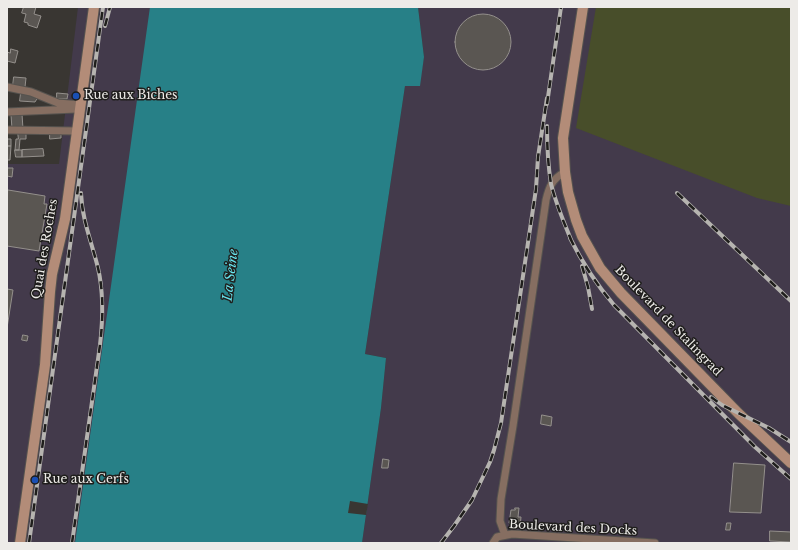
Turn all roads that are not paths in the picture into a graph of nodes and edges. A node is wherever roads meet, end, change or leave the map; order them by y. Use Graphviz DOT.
graph roads {
  1 [pos="94,7"];
  2 [pos="582,7"];
  3 [pos="7,87"];
  4 [pos="80,108"];
  5 [pos="7,112"];
  6 [pos="7,130"];
  7 [pos="77,131"];
  8 [pos="565,172"];
  9 [pos="791,463"];
  10 [pos="505,536"];
  11 [pos="20,543"];
  12 [pos="493,543"];
  13 [pos="655,543"];
  1 -- 4 [label="street, Quai des Roches"];
  2 -- 8 [label="street, Boulevard de Stalingrad"];
  3 -- 4 [label="street"];
  4 -- 5 [label="street"];
  4 -- 7 [label="street, Quai des Roches"];
  6 -- 7 [label="street"];
  7 -- 11 [label="street, Quai des Roches"];
  8 -- 9 [label="street, Boulevard de Stalingrad"];
  8 -- 10 [label="street"];
  10 -- 12 [label="street, Boulevard des Docks"];
  10 -- 13 [label="street, Boulevard des Docks"];
}
